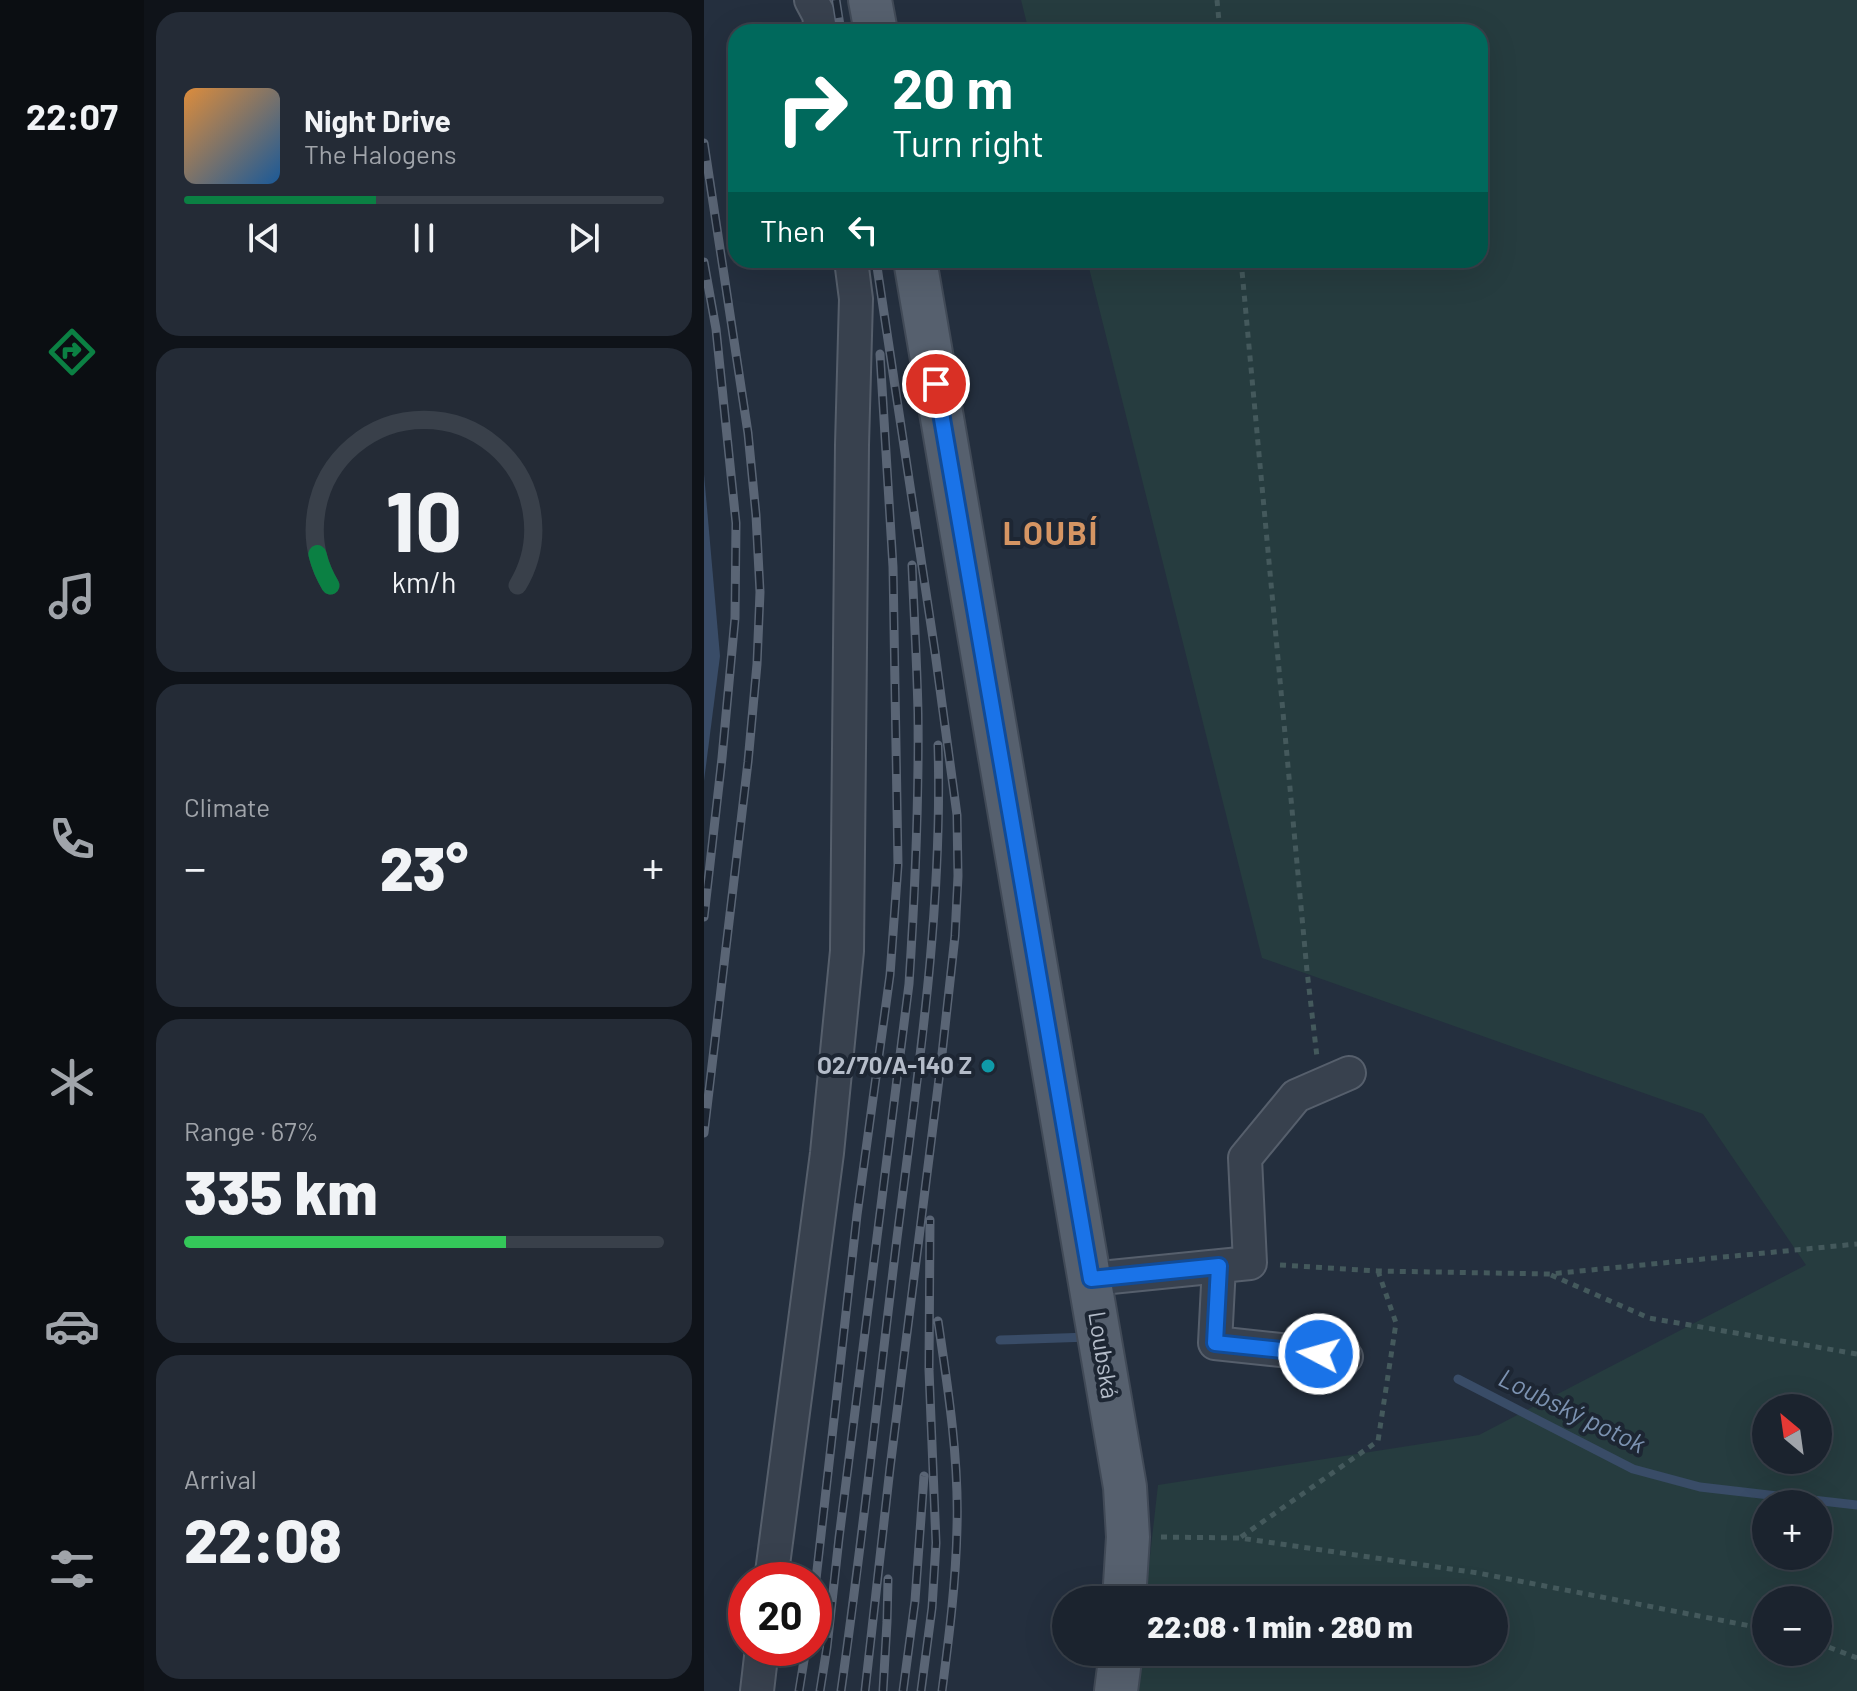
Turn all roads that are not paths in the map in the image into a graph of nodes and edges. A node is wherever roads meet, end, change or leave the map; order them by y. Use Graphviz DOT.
graph roads {
  1 [pos="811,0"];
  2 [pos="870,0"];
  3 [pos="820,24"];
  4 [pos="874,24"];
  5 [pos="852,268"];
  6 [pos="916,268"];
  7 [pos="1334,1080"];
  8 [pos="1234,1264"];
  9 [pos="1091,1279"];
  10 [pos="1346,1357"];
  11 [pos="773,1562"];
  12 [pos="1125,1586"];
  13 [pos="760,1666"];
  14 [pos="1119,1666"];
  15 [pos="757,1691"];
  16 [pos="1116,1691"];
  1 -- 3 [label="lane"];
  2 -- 4 [label="main road"];
  5 -- 11 [label="lane"];
  6 -- 9 [label="main road, Loubská"];
  7 -- 8 [label="lane"];
  8 -- 9 [label="lane"];
  8 -- 10 [label="lane"];
  9 -- 12 [label="main road, Loubská"];
  13 -- 15 [label="lane"];
  14 -- 16 [label="main road"];
}
